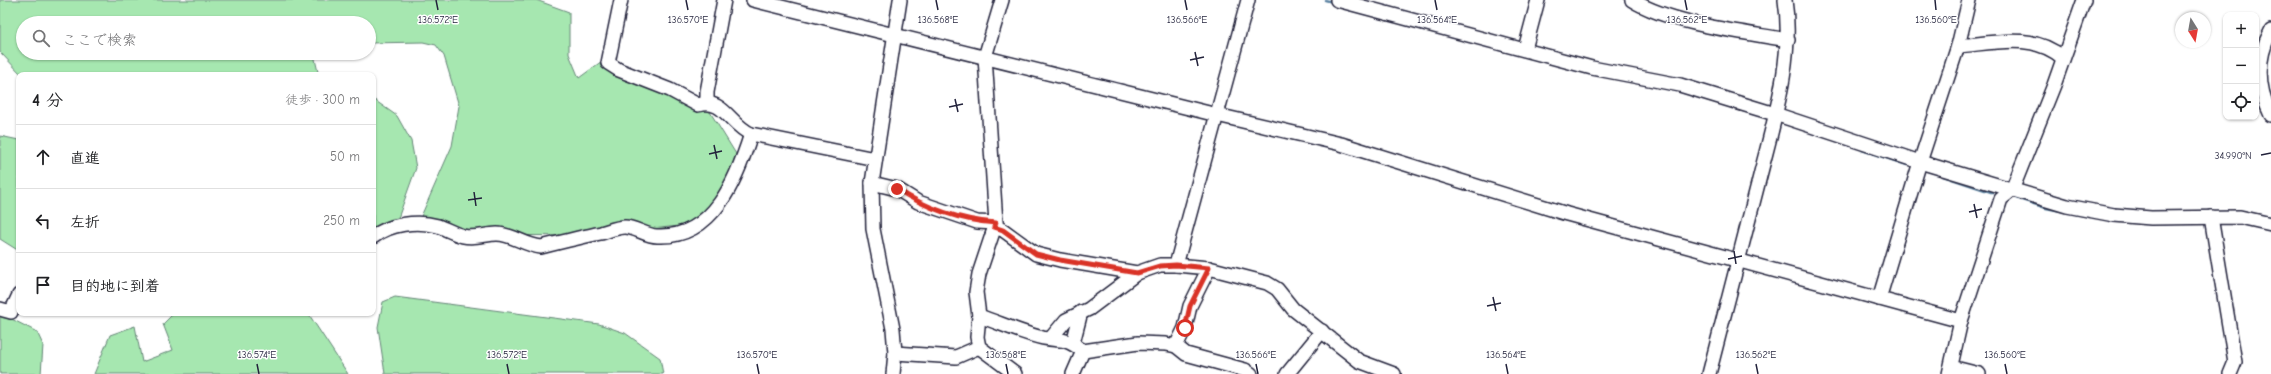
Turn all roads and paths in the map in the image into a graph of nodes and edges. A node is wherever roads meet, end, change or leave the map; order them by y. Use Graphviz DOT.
graph roads {
  1 [pos="621,0"];
  2 [pos="724,0"];
  3 [pos="753,0"];
  4 [pos="900,0"];
  5 [pos="1002,0"];
  6 [pos="1248,0"];
  7 [pos="1337,0"];
  8 [pos="1538,0"];
  9 [pos="1632,0"];
  10 [pos="1785,0"];
  11 [pos="1969,0"];
  12 [pos="2084,0"];
  13 [pos="2271,31"];
  14 [pos="894,34"];
  15 [pos="1788,40"];
  16 [pos="1958,46"];
  17 [pos="1525,49"];
  18 [pos="985,57"];
  19 [pos="2063,58"];
  20 [pos="707,102"];
  21 [pos="1775,114"];
  22 [pos="1217,115"];
  23 [pos="2271,115"];
  24 [pos="752,134"];
  25 [pos="875,160"];
  26 [pos="1920,162"];
  27 [pos="872,183"];
  28 [pos="2012,190"];
  29 [pos="2211,217"];
  30 [pos="2271,224"];
  31 [pos="995,225"];
  32 [pos="376,236"];
  33 [pos="1739,260"];
  34 [pos="1176,265"];
  35 [pos="1209,268"];
  36 [pos="1137,273"];
  37 [pos="1879,299"];
  38 [pos="16,301"];
  39 [pos="0,309"];
  40 [pos="1081,312"];
  41 [pos="979,316"];
  42 [pos="1961,321"];
  43 [pos="1322,331"];
  44 [pos="1052,338"];
  45 [pos="1176,346"];
  46 [pos="979,347"];
  47 [pos="1078,347"];
  48 [pos="895,353"];
  49 [pos="1950,371"];
  50 [pos="892,374"];
  51 [pos="1015,374"];
  52 [pos="1073,374"];
  53 [pos="1251,374"];
  54 [pos="1287,374"];
  55 [pos="1394,374"];
  56 [pos="1709,374"];
  57 [pos="1979,374"];
  58 [pos="2230,374"];
  1 -- 20 [label="street"];
  2 -- 20 [label="street"];
  3 -- 14 [label="street"];
  4 -- 14 [label="street"];
  5 -- 18 [label="street"];
  6 -- 22 [label="street"];
  7 -- 17 [label="street"];
  8 -- 17 [label="street"];
  9 -- 15 [label="street"];
  10 -- 15 [label="street"];
  11 -- 16 [label="street"];
  12 -- 19 [label="street"];
  13 -- 23 [label="street"];
  14 -- 18 [label="street"];
  14 -- 25 [label="street"];
  15 -- 21 [label="street"];
  16 -- 19 [label="street"];
  16 -- 26 [label="street"];
  17 -- 21 [label="street"];
  18 -- 22 [label="street"];
  18 -- 31 [label="street"];
  19 -- 28 [label="street"];
  20 -- 24 [label="street"];
  21 -- 26 [label="street"];
  21 -- 33 [label="street"];
  22 -- 33 [label="street"];
  22 -- 34 [label="street"];
  24 -- 25 [label="street"];
  24 -- 32 [label="street"];
  25 -- 27 [label="street"];
  26 -- 28 [label="street"];
  26 -- 37 [label="street"];
  27 -- 31 [label="street"];
  27 -- 48 [label="street"];
  28 -- 29 [label="street"];
  28 -- 42 [label="street"];
  29 -- 30 [label="street"];
  29 -- 58 [label="street"];
  31 -- 36 [label="street"];
  31 -- 41 [label="street"];
  33 -- 37 [label="street"];
  33 -- 56 [label="street"];
  34 -- 35 [label="street"];
  34 -- 36 [label="street"];
  35 -- 43 [label="street"];
  35 -- 45 [label="street"];
  36 -- 40 [label="street"];
  37 -- 42 [label="street"];
  38 -- 39 [label="street"];
  40 -- 44 [label="street"];
  40 -- 47 [label="street"];
  41 -- 44 [label="street"];
  41 -- 46 [label="street"];
  42 -- 49 [label="street"];
  43 -- 54 [label="street"];
  43 -- 55 [label="street"];
  44 -- 47 [label="street"];
  45 -- 47 [label="street"];
  45 -- 53 [label="street"];
  46 -- 48 [label="street"];
  46 -- 51 [label="street"];
  47 -- 52 [label="street"];
  48 -- 50 [label="street"];
  49 -- 57 [label="street"];
}
